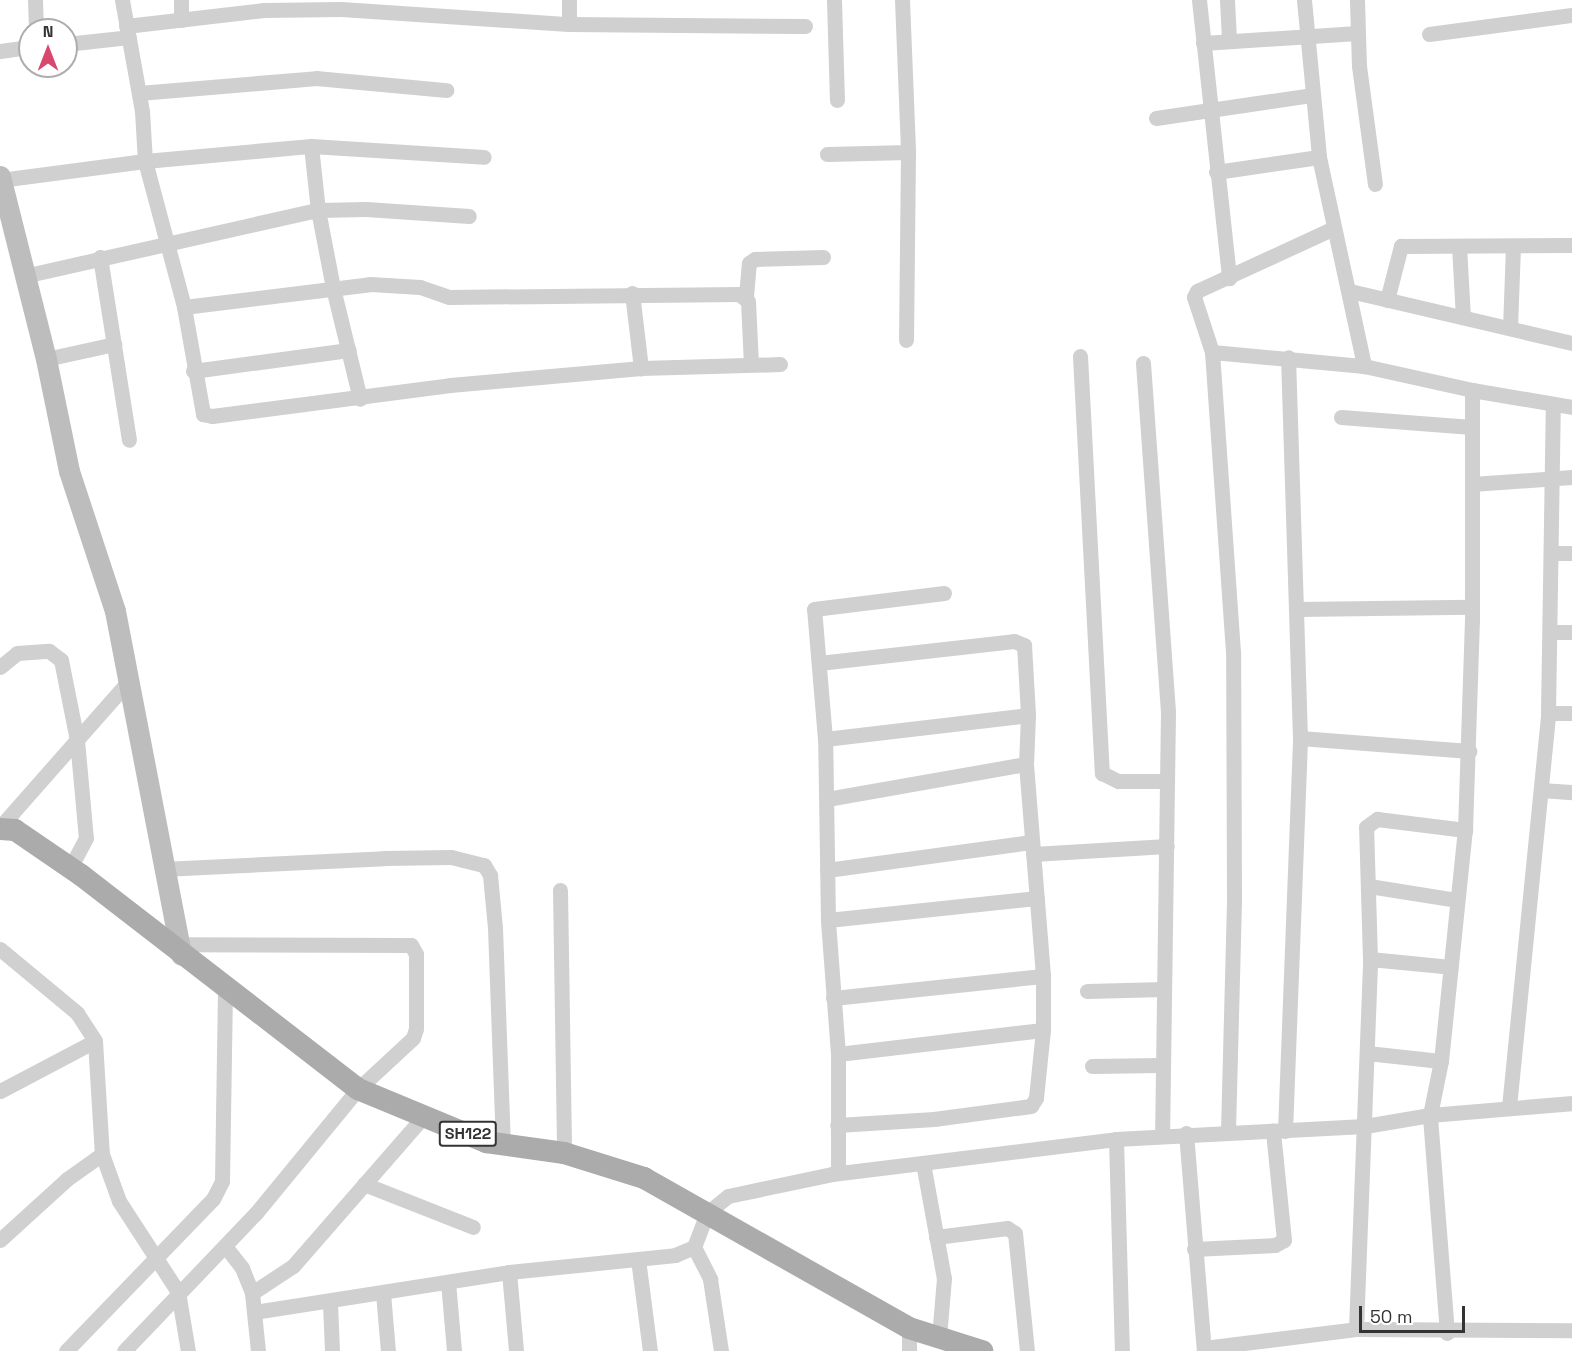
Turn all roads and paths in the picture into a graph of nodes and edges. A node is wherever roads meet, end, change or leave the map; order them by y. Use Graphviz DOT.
graph roads {
  1 [pos="35,0"];
  2 [pos="122,0"];
  3 [pos="181,0"];
  4 [pos="569,0"];
  5 [pos="834,0"];
  6 [pos="902,0"];
  7 [pos="1199,0"];
  8 [pos="1227,0"];
  9 [pos="1304,0"];
  10 [pos="1357,0"];
  11 [pos="342,4"];
  12 [pos="264,5"];
  13 [pos="1572,15"];
  14 [pos="36,18"];
  15 [pos="181,20"];
  16 [pos="569,24"];
  17 [pos="805,26"];
  18 [pos="128,31"];
  19 [pos="1358,33"];
  20 [pos="1429,34"];
  21 [pos="1305,36"];
  22 [pos="1229,40"];
  23 [pos="78,41"];
  24 [pos="1203,43"];
  25 [pos="18,49"];
  26 [pos="0,51"];
  27 [pos="447,90"];
  28 [pos="139,93"];
  29 [pos="1311,95"];
  30 [pos="837,100"];
  31 [pos="1209,110"];
  32 [pos="1156,118"];
  33 [pos="311,147"];
  34 [pos="908,152"];
  35 [pos="827,154"];
  36 [pos="484,157"];
  37 [pos="1319,157"];
  38 [pos="145,161"];
  39 [pos="1216,172"];
  40 [pos="0,179"];
  41 [pos="1375,184"];
  42 [pos="318,210"];
  43 [pos="469,216"];
  44 [pos="1334,228"];
  45 [pos="169,243"];
  46 [pos="1572,245"];
  47 [pos="1459,246"];
  48 [pos="1513,246"];
  49 [pos="100,257"];
  50 [pos="823,257"];
  51 [pos="24,276"];
  52 [pos="1229,278"];
  53 [pos="333,288"];
  54 [pos="1350,291"];
  55 [pos="632,293"];
  56 [pos="746,296"];
  57 [pos="1387,300"];
  58 [pos="184,307"];
  59 [pos="1463,317"];
  60 [pos="1510,328"];
  61 [pos="906,340"];
  62 [pos="1209,342"];
  63 [pos="1572,343"];
  64 [pos="114,344"];
  65 [pos="349,350"];
  66 [pos="1080,356"];
  67 [pos="1288,357"];
  68 [pos="46,359"];
  69 [pos="780,363"];
  70 [pos="1143,363"];
  71 [pos="751,364"];
  72 [pos="1364,366"];
  73 [pos="641,368"];
  74 [pos="193,370"];
  75 [pos="1472,390"];
  76 [pos="360,399"];
  77 [pos="1553,404"];
  78 [pos="1572,407"];
  79 [pos="1341,417"];
  80 [pos="1472,428"];
  81 [pos="129,440"];
  82 [pos="1553,476"];
  83 [pos="1572,477"];
  84 [pos="1472,484"];
  85 [pos="1551,553"];
  86 [pos="1572,553"];
  87 [pos="944,593"];
  88 [pos="1472,607"];
  89 [pos="1297,609"];
  90 [pos="1550,632"];
  91 [pos="1572,632"];
  92 [pos="819,663"];
  93 [pos="0,667"];
  94 [pos="128,682"];
  95 [pos="1548,713"];
  96 [pos="1572,713"];
  97 [pos="1028,715"];
  98 [pos="1300,738"];
  99 [pos="825,739"];
  100 [pos="77,740"];
  101 [pos="1470,751"];
  102 [pos="1026,764"];
  103 [pos="1165,781"];
  104 [pos="1541,790"];
  105 [pos="1572,792"];
  106 [pos="826,799"];
  107 [pos="0,828"];
  108 [pos="1466,830"];
  109 [pos="1167,846"];
  110 [pos="1033,848"];
  111 [pos="70,868"];
  112 [pos="163,869"];
  113 [pos="827,870"];
  114 [pos="1369,886"];
  115 [pos="560,890"];
  116 [pos="1037,898"];
  117 [pos="1456,900"];
  118 [pos="828,920"];
  119 [pos="0,949"];
  120 [pos="180,949"];
  121 [pos="1370,959"];
  122 [pos="1451,967"];
  123 [pos="1042,976"];
  124 [pos="225,989"];
  125 [pos="1164,989"];
  126 [pos="1087,991"];
  127 [pos="833,998"];
  128 [pos="1042,1030"];
  129 [pos="95,1041"];
  130 [pos="1367,1053"];
  131 [pos="838,1054"];
  132 [pos="1441,1061"];
  133 [pos="1161,1065"];
  134 [pos="1092,1066"];
  135 [pos="358,1089"];
  136 [pos="0,1090"];
  137 [pos="1572,1103"];
  138 [pos="1509,1107"];
  139 [pos="1430,1115"];
  140 [pos="424,1116"];
  141 [pos="837,1125"];
  142 [pos="1365,1126"];
  143 [pos="1228,1131"];
  144 [pos="1279,1131"];
  145 [pos="1186,1133"];
  146 [pos="1162,1135"];
  147 [pos="1116,1139"];
  148 [pos="503,1145"];
  149 [pos="564,1153"];
  150 [pos="102,1154"];
  151 [pos="923,1162"];
  152 [pos="838,1173"];
  153 [pos="364,1184"];
  154 [pos="707,1213"];
  155 [pos="472,1227"];
  156 [pos="936,1237"];
  157 [pos="0,1240"];
  158 [pos="225,1246"];
  159 [pos="694,1247"];
  160 [pos="1194,1249"];
  161 [pos="157,1256"];
  162 [pos="638,1259"];
  163 [pos="509,1272"];
  164 [pos="448,1282"];
  165 [pos="178,1292"];
  166 [pos="252,1293"];
  167 [pos="383,1293"];
  168 [pos="330,1303"];
  169 [pos="254,1312"];
  170 [pos="909,1328"];
  171 [pos="1356,1329"];
  172 [pos="1572,1330"];
  173 [pos="1447,1332"];
  174 [pos="939,1338"];
  175 [pos="1204,1350"];
  176 [pos="66,1351"];
  177 [pos="124,1351"];
  178 [pos="188,1351"];
  179 [pos="258,1351"];
  180 [pos="332,1351"];
  181 [pos="388,1351"];
  182 [pos="454,1351"];
  183 [pos="516,1351"];
  184 [pos="650,1351"];
  185 [pos="721,1351"];
  186 [pos="909,1351"];
  187 [pos="982,1351"];
  188 [pos="1027,1351"];
  189 [pos="1122,1351"];
  1 -- 14 [label="street"];
  2 -- 18 [label="street"];
  3 -- 15 [label="street"];
  4 -- 16 [label="street"];
  5 -- 30 [label="street"];
  6 -- 34 [label="street"];
  7 -- 24 [label="street"];
  8 -- 22 [label="street"];
  9 -- 21 [label="street"];
  10 -- 19 [label="street"];
  11 -- 12 [label="street"];
  11 -- 16 [label="street"];
  12 -- 15 [label="street"];
  13 -- 20 [label="street"];
  15 -- 18 [label="street"];
  16 -- 17 [label="street"];
  18 -- 23 [label="street"];
  18 -- 28 [label="street"];
  19 -- 21 [label="street"];
  19 -- 41 [label="street"];
  21 -- 22 [label="street"];
  21 -- 29 [label="street"];
  22 -- 24 [label="street"];
  24 -- 31 [label="street"];
  25 -- 26 [label="street"];
  27 -- 28 [label="street"];
  28 -- 38 [label="street"];
  29 -- 31 [label="street"];
  29 -- 37 [label="street"];
  31 -- 32 [label="street"];
  31 -- 39 [label="street"];
  33 -- 36 [label="street"];
  33 -- 38 [label="street"];
  33 -- 42 [label="street"];
  34 -- 35 [label="street"];
  34 -- 61 [label="street"];
  37 -- 39 [label="street"];
  37 -- 44 [label="street"];
  38 -- 40 [label="street"];
  38 -- 45 [label="street"];
  39 -- 52 [label="street"];
  40 -- 51 [label="street"];
  42 -- 43 [label="street"];
  42 -- 45 [label="street"];
  42 -- 53 [label="street"];
  44 -- 52 [label="street"];
  44 -- 54 [label="street"];
  45 -- 49 [label="street"];
  45 -- 58 [label="street"];
  46 -- 48 [label="street"];
  47 -- 48 [label="street"];
  47 -- 57 [label="street"];
  47 -- 59 [label="street"];
  48 -- 60 [label="street"];
  49 -- 51 [label="street"];
  49 -- 64 [label="street"];
  50 -- 56 [label="street"];
  51 -- 68 [label="street"];
  52 -- 62 [label="street"];
  53 -- 55 [label="street"];
  53 -- 58 [label="street"];
  53 -- 65 [label="street"];
  54 -- 57 [label="street"];
  54 -- 72 [label="street"];
  55 -- 56 [label="street"];
  55 -- 73 [label="street"];
  56 -- 71 [label="street"];
  57 -- 59 [label="street"];
  58 -- 74 [label="street"];
  59 -- 60 [label="street"];
  60 -- 63 [label="street"];
  62 -- 67 [label="street"];
  62 -- 143 [label="street"];
  64 -- 68 [label="street"];
  64 -- 81 [label="street"];
  65 -- 74 [label="street"];
  65 -- 76 [label="street"];
  66 -- 103 [label="street"];
  67 -- 72 [label="street"];
  67 -- 89 [label="street"];
  68 -- 94 [label="street"];
  69 -- 71 [label="street"];
  70 -- 103 [label="street"];
  71 -- 73 [label="street"];
  72 -- 75 [label="street"];
  73 -- 76 [label="street"];
  74 -- 76 [label="street"];
  75 -- 77 [label="street"];
  75 -- 80 [label="street"];
  77 -- 78 [label="street"];
  77 -- 82 [label="street"];
  79 -- 80 [label="street"];
  80 -- 84 [label="street"];
  82 -- 83 [label="street"];
  82 -- 84 [label="street"];
  82 -- 85 [label="street"];
  84 -- 88 [label="street"];
  85 -- 86 [label="street"];
  85 -- 90 [label="street"];
  87 -- 92 [label="street"];
  88 -- 89 [label="street"];
  88 -- 101 [label="street"];
  89 -- 98 [label="street"];
  90 -- 91 [label="street"];
  90 -- 95 [label="street"];
  92 -- 97 [label="street"];
  92 -- 99 [label="street"];
  93 -- 100 [label="street"];
  94 -- 100 [label="street"];
  94 -- 112 [label="street"];
  95 -- 96 [label="street"];
  95 -- 104 [label="street"];
  97 -- 99 [label="street"];
  97 -- 102 [label="street"];
  98 -- 101 [label="street"];
  98 -- 144 [label="street"];
  99 -- 106 [label="street"];
  100 -- 107 [label="street"];
  100 -- 111 [label="street"];
  101 -- 108 [label="street"];
  102 -- 106 [label="street"];
  102 -- 110 [label="street"];
  103 -- 109 [label="street"];
  104 -- 105 [label="street"];
  104 -- 138 [label="street"];
  106 -- 113 [label="street"];
  107 -- 111 [label="main road, SH122"];
  108 -- 114 [label="street"];
  108 -- 117 [label="street"];
  109 -- 110 [label="street"];
  109 -- 125 [label="street"];
  110 -- 113 [label="street"];
  110 -- 116 [label="street"];
  111 -- 120 [label="main road, SH122"];
  112 -- 120 [label="street"];
  112 -- 148 [label="street"];
  113 -- 118 [label="street"];
  114 -- 117 [label="street"];
  114 -- 121 [label="street"];
  115 -- 149 [label="street"];
  116 -- 118 [label="street"];
  116 -- 123 [label="street"];
  117 -- 122 [label="street"];
  118 -- 127 [label="street"];
  119 -- 129 [label="street"];
  120 -- 124 [label="main road, SH122"];
  120 -- 135 [label="street"];
  121 -- 122 [label="street"];
  121 -- 130 [label="street"];
  122 -- 132 [label="street"];
  123 -- 127 [label="street"];
  123 -- 128 [label="street"];
  124 -- 135 [label="main road, SH122"];
  124 -- 161 [label="street"];
  125 -- 126 [label="street"];
  125 -- 133 [label="street"];
  127 -- 131 [label="street"];
  128 -- 131 [label="street"];
  128 -- 141 [label="street"];
  129 -- 136 [label="street"];
  129 -- 150 [label="street"];
  130 -- 132 [label="street"];
  130 -- 142 [label="street"];
  131 -- 141 [label="street"];
  132 -- 139 [label="street"];
  133 -- 134 [label="street"];
  133 -- 146 [label="street"];
  135 -- 140 [label="main road, SH122"];
  135 -- 158 [label="street"];
  137 -- 138 [label="street"];
  138 -- 139 [label="street"];
  139 -- 142 [label="street"];
  139 -- 173 [label="street"];
  140 -- 148 [label="main road, SH122"];
  140 -- 153 [label="street"];
  141 -- 152 [label="street"];
  142 -- 144 [label="street"];
  142 -- 171 [label="street"];
  143 -- 144 [label="street"];
  143 -- 145 [label="street"];
  144 -- 160 [label="street"];
  145 -- 146 [label="street"];
  145 -- 160 [label="street"];
  146 -- 147 [label="street"];
  147 -- 151 [label="street"];
  147 -- 189 [label="street"];
  148 -- 149 [label="main road, SH122"];
  149 -- 154 [label="main road, SH122"];
  150 -- 157 [label="street"];
  150 -- 161 [label="street"];
  151 -- 152 [label="street"];
  151 -- 156 [label="street"];
  152 -- 154 [label="street"];
  153 -- 155 [label="street"];
  153 -- 166 [label="street"];
  154 -- 159 [label="street"];
  154 -- 170 [label="main road, SH122"];
  156 -- 174 [label="street"];
  156 -- 188 [label="street"];
  158 -- 165 [label="street"];
  158 -- 166 [label="street"];
  159 -- 162 [label="street"];
  159 -- 185 [label="street"];
  160 -- 175 [label="street"];
  161 -- 165 [label="street"];
  161 -- 176 [label="street"];
  162 -- 163 [label="street"];
  162 -- 184 [label="street"];
  163 -- 164 [label="street"];
  163 -- 183 [label="street"];
  164 -- 167 [label="street"];
  164 -- 182 [label="street"];
  165 -- 177 [label="street"];
  165 -- 178 [label="street"];
  166 -- 169 [label="street"];
  167 -- 168 [label="street"];
  167 -- 181 [label="street"];
  168 -- 169 [label="street"];
  168 -- 180 [label="street"];
  169 -- 179 [label="street"];
  170 -- 174 [label="main road, SH122"];
  170 -- 186 [label="street"];
  171 -- 173 [label="street"];
  171 -- 175 [label="street"];
  172 -- 173 [label="street"];
  174 -- 187 [label="main road, SH122"];
}
